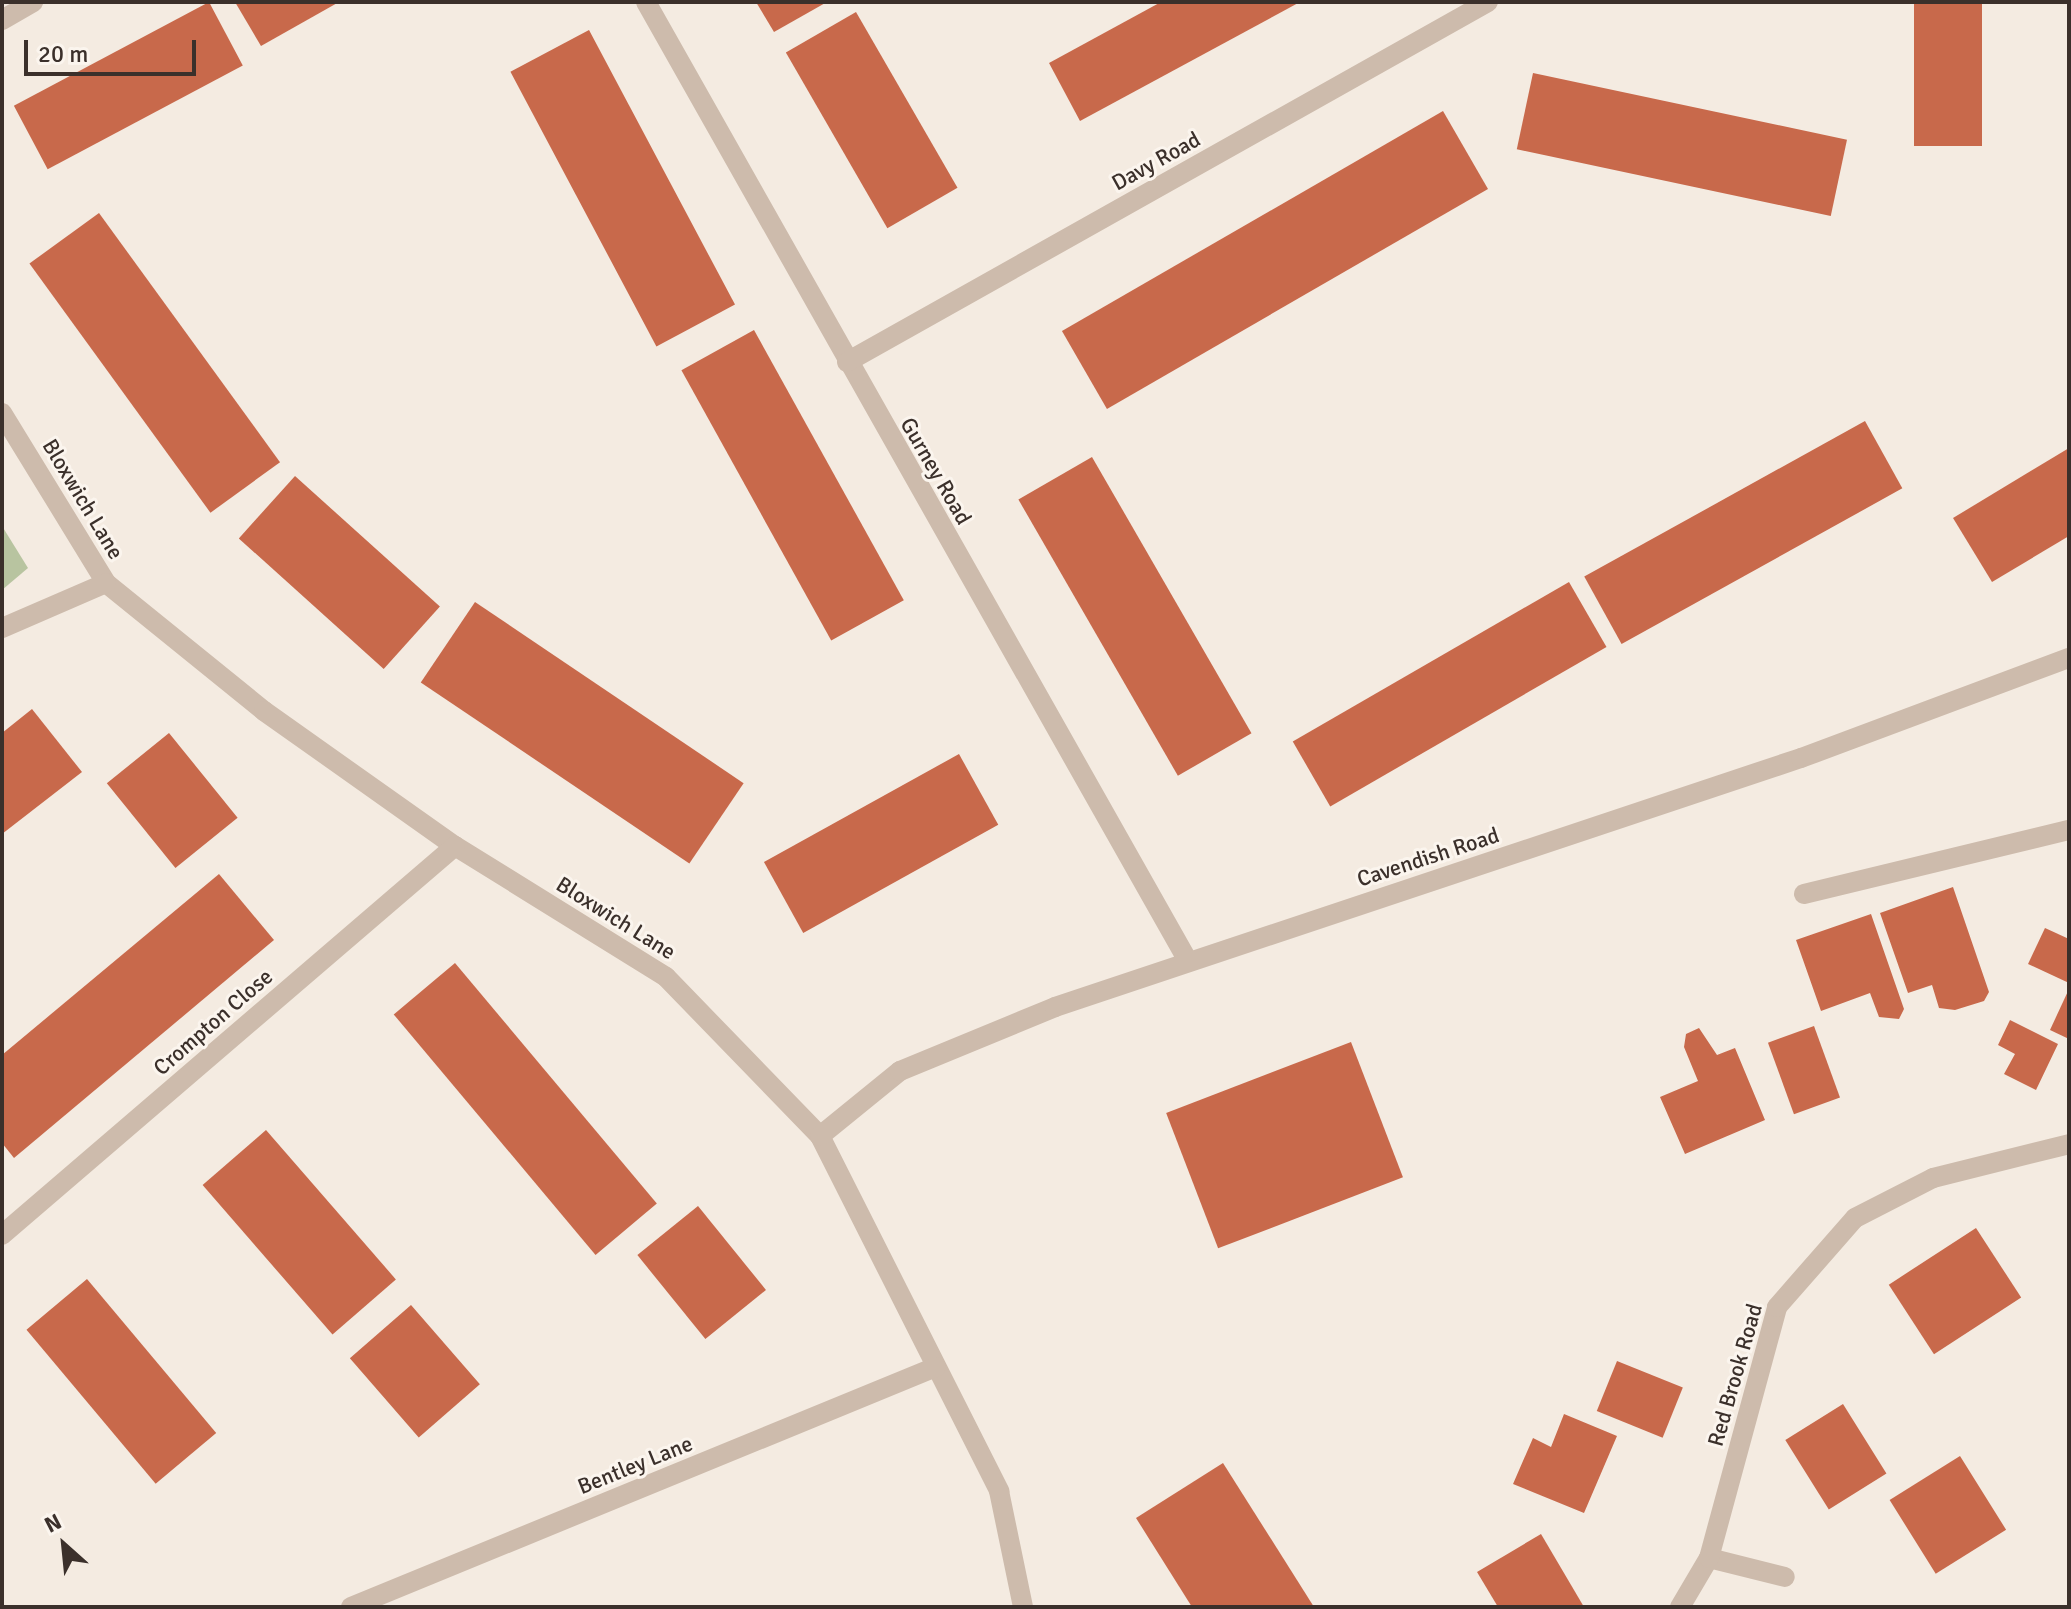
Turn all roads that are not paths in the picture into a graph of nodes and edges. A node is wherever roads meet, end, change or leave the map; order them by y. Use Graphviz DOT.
graph roads {
  1 [pos="33,2"];
  2 [pos="646,2"];
  3 [pos="1488,2"];
  4 [pos="2,20"];
  5 [pos="847,362"];
  6 [pos="2,413"];
  7 [pos="106,583"];
  8 [pos="2,628"];
  9 [pos="2069,658"];
  10 [pos="2069,830"];
  11 [pos="455,846"];
  12 [pos="1804,894"];
  13 [pos="1188,961"];
  14 [pos="820,1136"];
  15 [pos="2069,1144"];
  16 [pos="2,1235"];
  17 [pos="936,1367"];
  18 [pos="1709,1558"];
  19 [pos="1785,1577"];
  20 [pos="351,1607"];
  21 [pos="1023,1607"];
  22 [pos="1680,1607"];
  1 -- 4 [label="street"];
  2 -- 5 [label="street, Gurney Road"];
  3 -- 5 [label="street, Davy Road"];
  5 -- 13 [label="street, Gurney Road"];
  6 -- 7 [label="street, Bloxwich Lane"];
  7 -- 8 [label="street"];
  7 -- 11 [label="street, Bloxwich Lane"];
  9 -- 13 [label="street, Cavendish Road"];
  10 -- 12 [label="street"];
  11 -- 14 [label="street, Bloxwich Lane"];
  11 -- 16 [label="street, Crompton Close"];
  13 -- 14 [label="street, Cavendish Road"];
  14 -- 17 [label="street, Bloxwich Lane"];
  15 -- 18 [label="street, Red Brook Road"];
  17 -- 20 [label="street, Bentley Lane"];
  17 -- 21 [label="street, Bloxwich Lane"];
  18 -- 19 [label="street"];
  18 -- 22 [label="street, Red Brook Road"];
}
